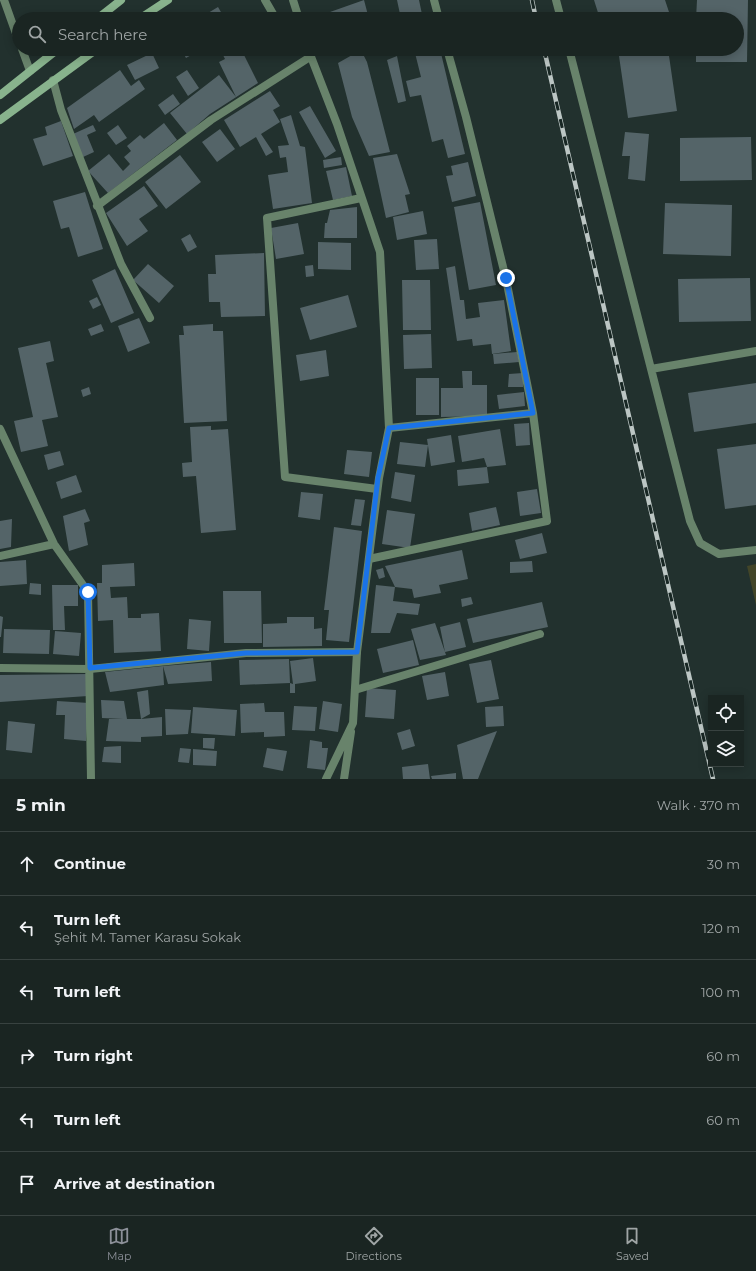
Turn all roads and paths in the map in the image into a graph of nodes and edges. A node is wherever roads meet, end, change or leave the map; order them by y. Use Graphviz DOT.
graph roads {
  1 [pos="4,0"];
  2 [pos="121,0"];
  3 [pos="168,0"];
  4 [pos="265,0"];
  5 [pos="293,0"];
  6 [pos="434,0"];
  7 [pos="556,0"];
  8 [pos="106,12"];
  9 [pos="150,12"];
  10 [pos="272,12"];
  11 [pos="297,12"];
  12 [pos="437,12"];
  13 [pos="559,12"];
  14 [pos="12,22"];
  15 [pos="25,56"];
  16 [pos="49,56"];
  17 [pos="87,56"];
  18 [pos="305,56"];
  19 [pos="310,56"];
  20 [pos="449,56"];
  21 [pos="571,56"];
  22 [pos="30,71"];
  23 [pos="53,80"];
  24 [pos="0,95"];
  25 [pos="0,120"];
  26 [pos="361,198"];
  27 [pos="97,206"];
  28 [pos="150,318"];
  29 [pos="756,351"];
  30 [pos="651,369"];
  31 [pos="533,413"];
  32 [pos="389,428"];
  33 [pos="0,429"];
  34 [pos="377,489"];
  35 [pos="54,544"];
  36 [pos="756,550"];
  37 [pos="0,556"];
  38 [pos="368,560"];
  39 [pos="540,634"];
  40 [pos="357,652"];
  41 [pos="0,668"];
  42 [pos="90,668"];
  43 [pos="355,690"];
  44 [pos="353,724"];
  45 [pos="91,779"];
  46 [pos="326,779"];
  47 [pos="344,779"];
  1 -- 14 [label="street"];
  2 -- 8 [label="main road"];
  3 -- 9 [label="main road"];
  4 -- 10 [label="street"];
  5 -- 11 [label="street"];
  6 -- 12 [label="street"];
  7 -- 13 [label="street"];
  15 -- 22 [label="street"];
  16 -- 22 [label="main road"];
  17 -- 23 [label="main road"];
  18 -- 27 [label="street"];
  19 -- 26 [label="street"];
  20 -- 31 [label="street"];
  21 -- 30 [label="street"];
  22 -- 24 [label="main road"];
  23 -- 25 [label="main road"];
  23 -- 27 [label="street"];
  26 -- 32 [label="street"];
  26 -- 34 [label="street"];
  27 -- 28 [label="street"];
  29 -- 30 [label="street"];
  30 -- 36 [label="street"];
  31 -- 32 [label="street"];
  31 -- 38 [label="street"];
  32 -- 34 [label="street"];
  33 -- 35 [label="street"];
  34 -- 38 [label="street"];
  35 -- 37 [label="street"];
  35 -- 42 [label="street"];
  38 -- 40 [label="street"];
  39 -- 43 [label="street"];
  40 -- 42 [label="street"];
  40 -- 43 [label="street"];
  41 -- 42 [label="street"];
  42 -- 45 [label="street"];
  43 -- 44 [label="street"];
  44 -- 46 [label="street"];
  44 -- 47 [label="street"];
}
